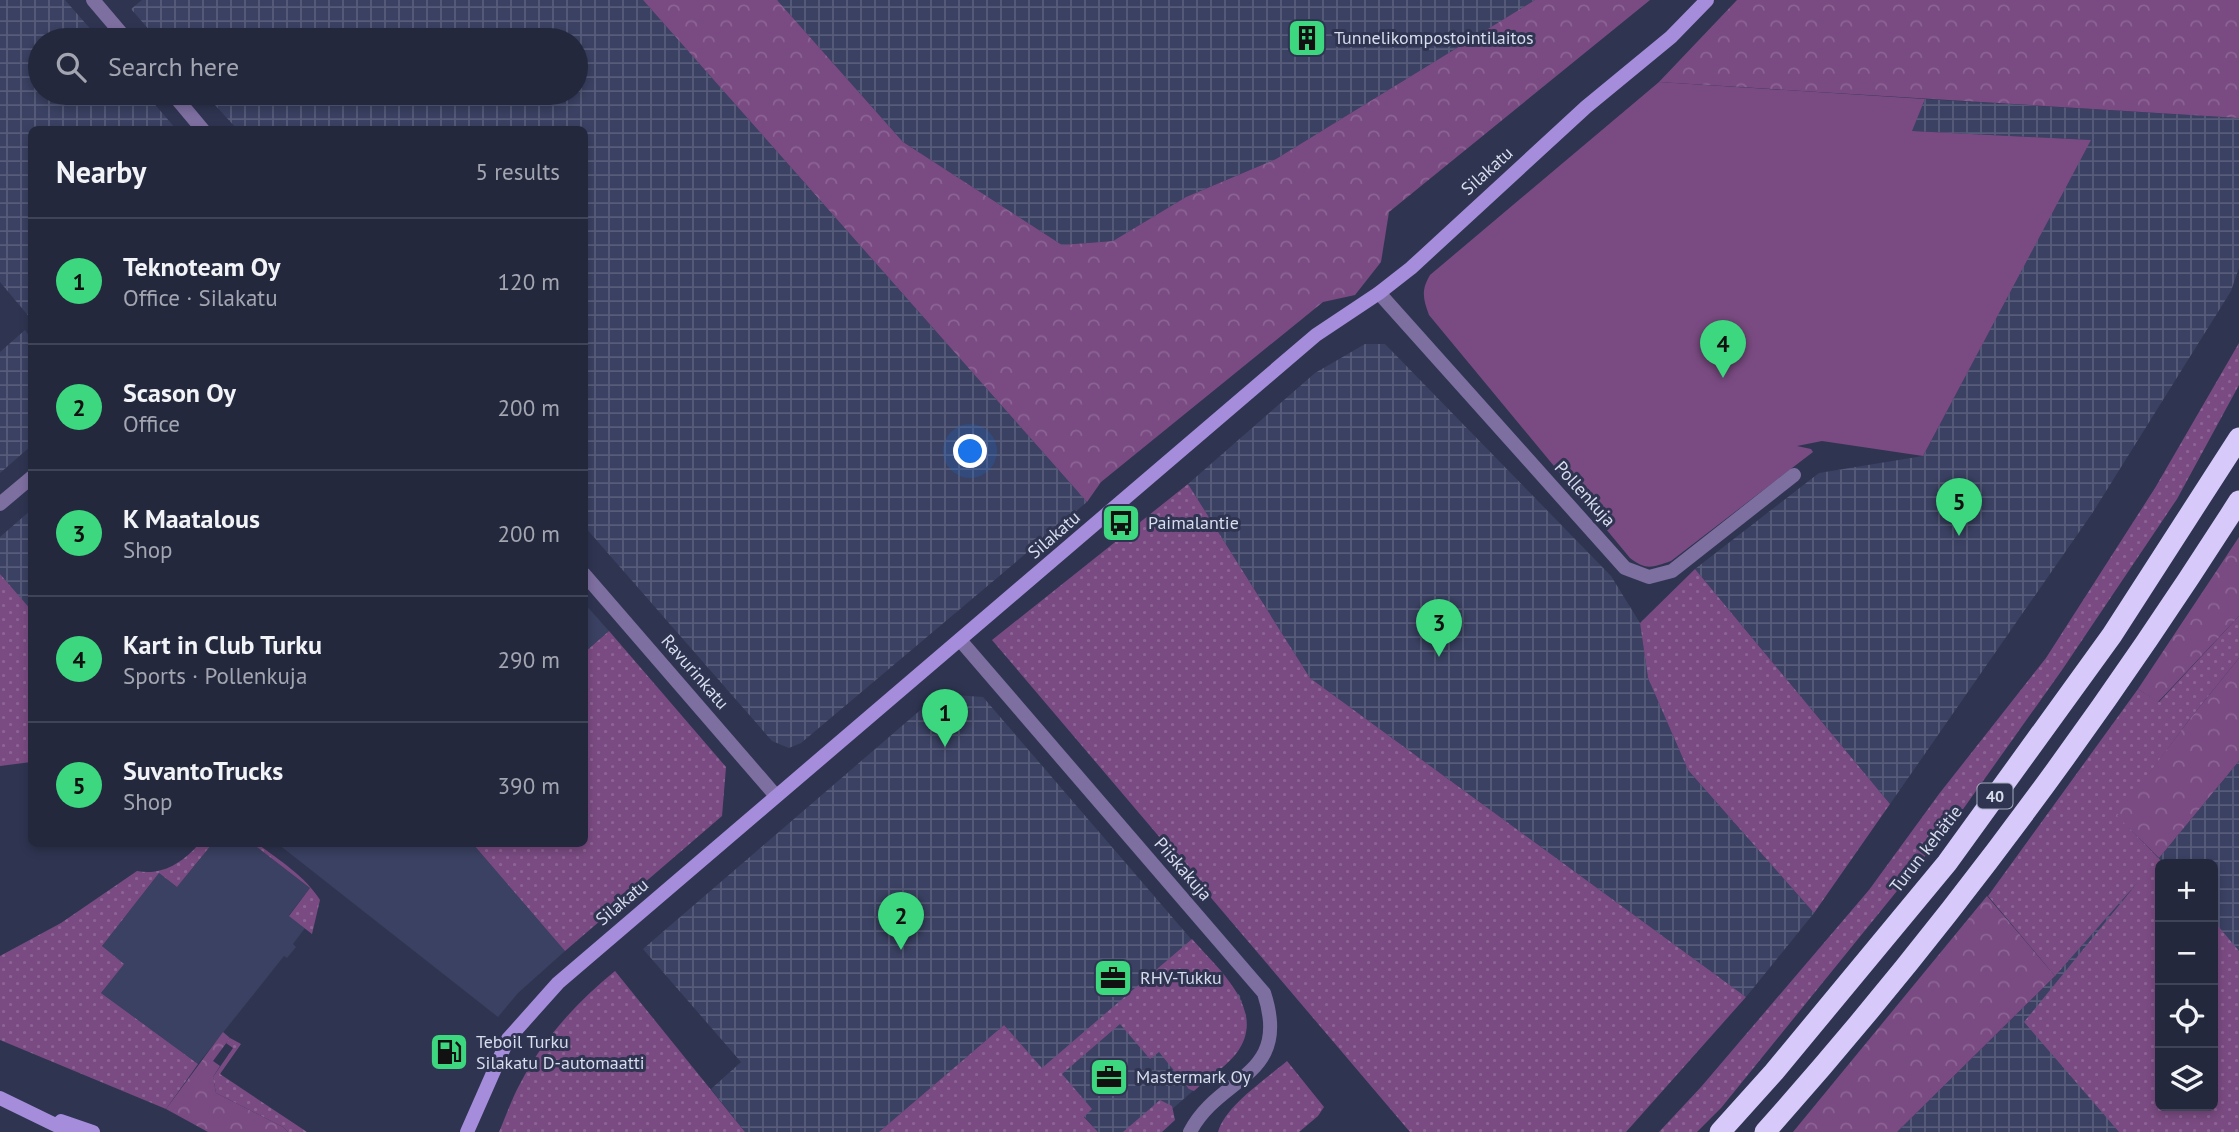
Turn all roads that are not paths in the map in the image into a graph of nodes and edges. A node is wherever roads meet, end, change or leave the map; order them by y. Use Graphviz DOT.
graph roads {
  1 [pos="93,0"];
  2 [pos="1707,0"];
  3 [pos="117,28"];
  4 [pos="182,105"];
  5 [pos="200,126"];
  6 [pos="1379,293"];
  7 [pos="2239,438"];
  8 [pos="1794,475"];
  9 [pos="28,480"];
  10 [pos="2239,501"];
  11 [pos="0,504"];
  12 [pos="588,579"];
  13 [pos="960,640"];
  14 [pos="776,796"];
  15 [pos="0,1098"];
  16 [pos="27,1110"];
  17 [pos="70,1132"];
  18 [pos="93,1132"];
  19 [pos="467,1132"];
  20 [pos="1190,1132"];
  21 [pos="1720,1132"];
  22 [pos="1765,1132"];
  1 -- 3 [label="street"];
  2 -- 6 [label="street, Silakatu"];
  4 -- 5 [label="street"];
  6 -- 8 [label="street, Pollenkuja"];
  6 -- 13 [label="street, Silakatu"];
  7 -- 21 [label="highway, Turun kehätie / 40"];
  9 -- 11 [label="street"];
  10 -- 22 [label="highway, 40"];
  12 -- 14 [label="street, Ravurinkatu"];
  13 -- 14 [label="street, Silakatu"];
  13 -- 20 [label="street, Piiskakuja"];
  14 -- 19 [label="street, Silakatu"];
  15 -- 16 [label="street"];
  16 -- 17 [label="street"];
  16 -- 18 [label="street"];
}
